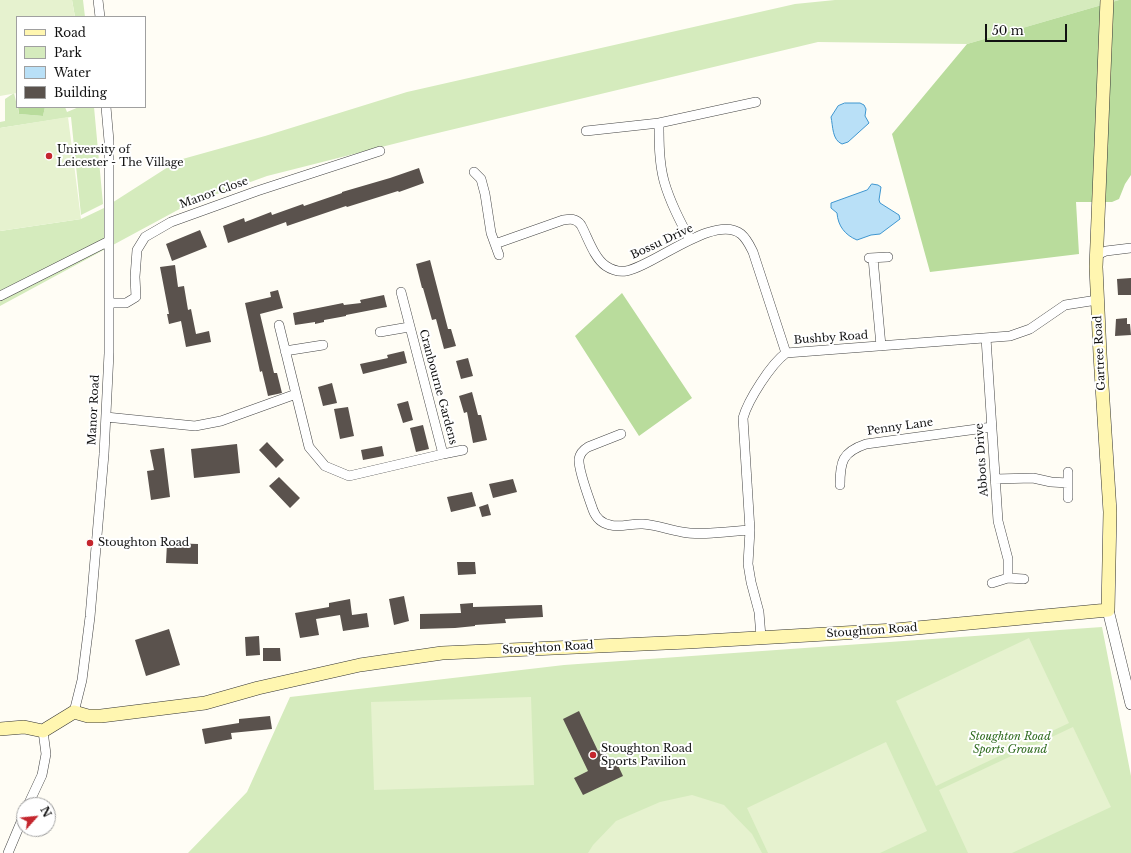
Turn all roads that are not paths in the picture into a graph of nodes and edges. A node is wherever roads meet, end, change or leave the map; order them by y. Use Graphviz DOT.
graph roads {
  1 [pos="98,0"];
  2 [pos="1107,0"];
  3 [pos="100,16"];
  4 [pos="756,102"];
  5 [pos="106,108"];
  6 [pos="659,123"];
  7 [pos="586,131"];
  8 [pos="380,151"];
  9 [pos="474,172"];
  10 [pos="690,240"];
  11 [pos="109,241"];
  12 [pos="495,244"];
  13 [pos="1131,248"];
  14 [pos="499,255"];
  15 [pos="1097,255"];
  16 [pos="888,256"];
  17 [pos="401,292"];
  18 [pos="0,296"];
  19 [pos="1096,300"];
  20 [pos="109,303"];
  21 [pos="279,325"];
  22 [pos="409,327"];
  23 [pos="380,332"];
  24 [pos="986,338"];
  25 [pos="323,345"];
  26 [pos="881,346"];
  27 [pos="285,351"];
  28 [pos="786,353"];
  29 [pos="296,394"];
  30 [pos="106,417"];
  31 [pos="992,427"];
  32 [pos="621,434"];
  33 [pos="464,450"];
  34 [pos="443,454"];
  35 [pos="1068,472"];
  36 [pos="995,479"];
  37 [pos="1068,483"];
  38 [pos="840,486"];
  39 [pos="1068,498"];
  40 [pos="750,530"];
  41 [pos="1008,578"];
  42 [pos="1024,579"];
  43 [pos="992,583"];
  44 [pos="1108,610"];
  45 [pos="761,637"];
  46 [pos="1131,704"];
  47 [pos="74,712"];
  48 [pos="0,729"];
  49 [pos="43,731"];
  50 [pos="32,797"];
  51 [pos="16,834"];
  52 [pos="8,853"];
  1 -- 3 [label="street"];
  2 -- 15 [label="main road, Gartree Road"];
  4 -- 6 [label="street"];
  5 -- 11 [label="street, Manor Road"];
  6 -- 7 [label="street"];
  6 -- 10 [label="street"];
  8 -- 20 [label="street, Manor Close"];
  9 -- 12 [label="street"];
  10 -- 12 [label="street, Bossu Drive"];
  10 -- 28 [label="street, Bossu Drive"];
  11 -- 18 [label="street"];
  11 -- 20 [label="street, Manor Road"];
  12 -- 14 [label="street"];
  13 -- 15 [label="street"];
  15 -- 19 [label="main road, Gartree Road"];
  16 -- 26 [label="street"];
  17 -- 22 [label="street, Cranbourne Gardens"];
  19 -- 24 [label="street, Bushby Road"];
  19 -- 44 [label="main road, Gartree Road"];
  20 -- 30 [label="street, Manor Road"];
  21 -- 27 [label="street, Cranbourne Gardens"];
  22 -- 23 [label="street, Cranbourne Gardens"];
  22 -- 34 [label="street, Cranbourne Gardens"];
  24 -- 26 [label="street, Bushby Road"];
  24 -- 31 [label="street, Abbots Drive"];
  25 -- 27 [label="street"];
  26 -- 28 [label="street, Bushby Road"];
  27 -- 29 [label="street, Cranbourne Gardens"];
  28 -- 40 [label="street, Bushby Road"];
  29 -- 30 [label="street"];
  29 -- 34 [label="street, Cranbourne Gardens"];
  30 -- 47 [label="street, Manor Road"];
  31 -- 36 [label="street, Abbots Drive"];
  31 -- 38 [label="street, Penny Lane"];
  32 -- 40 [label="street"];
  33 -- 34 [label="street, Cranbourne Gardens"];
  35 -- 37 [label="street"];
  36 -- 37 [label="street"];
  36 -- 41 [label="street, Abbots Drive"];
  37 -- 39 [label="street"];
  40 -- 45 [label="street, Bushby Road"];
  41 -- 42 [label="street"];
  41 -- 43 [label="street"];
  44 -- 45 [label="main road, Stoughton Road"];
  44 -- 46 [label="street, Gartree Road"];
  45 -- 47 [label="main road, Stoughton Road"];
  47 -- 49 [label="main road"];
  48 -- 49 [label="main road"];
  49 -- 50 [label="street"];
  51 -- 52 [label="street"];
}
